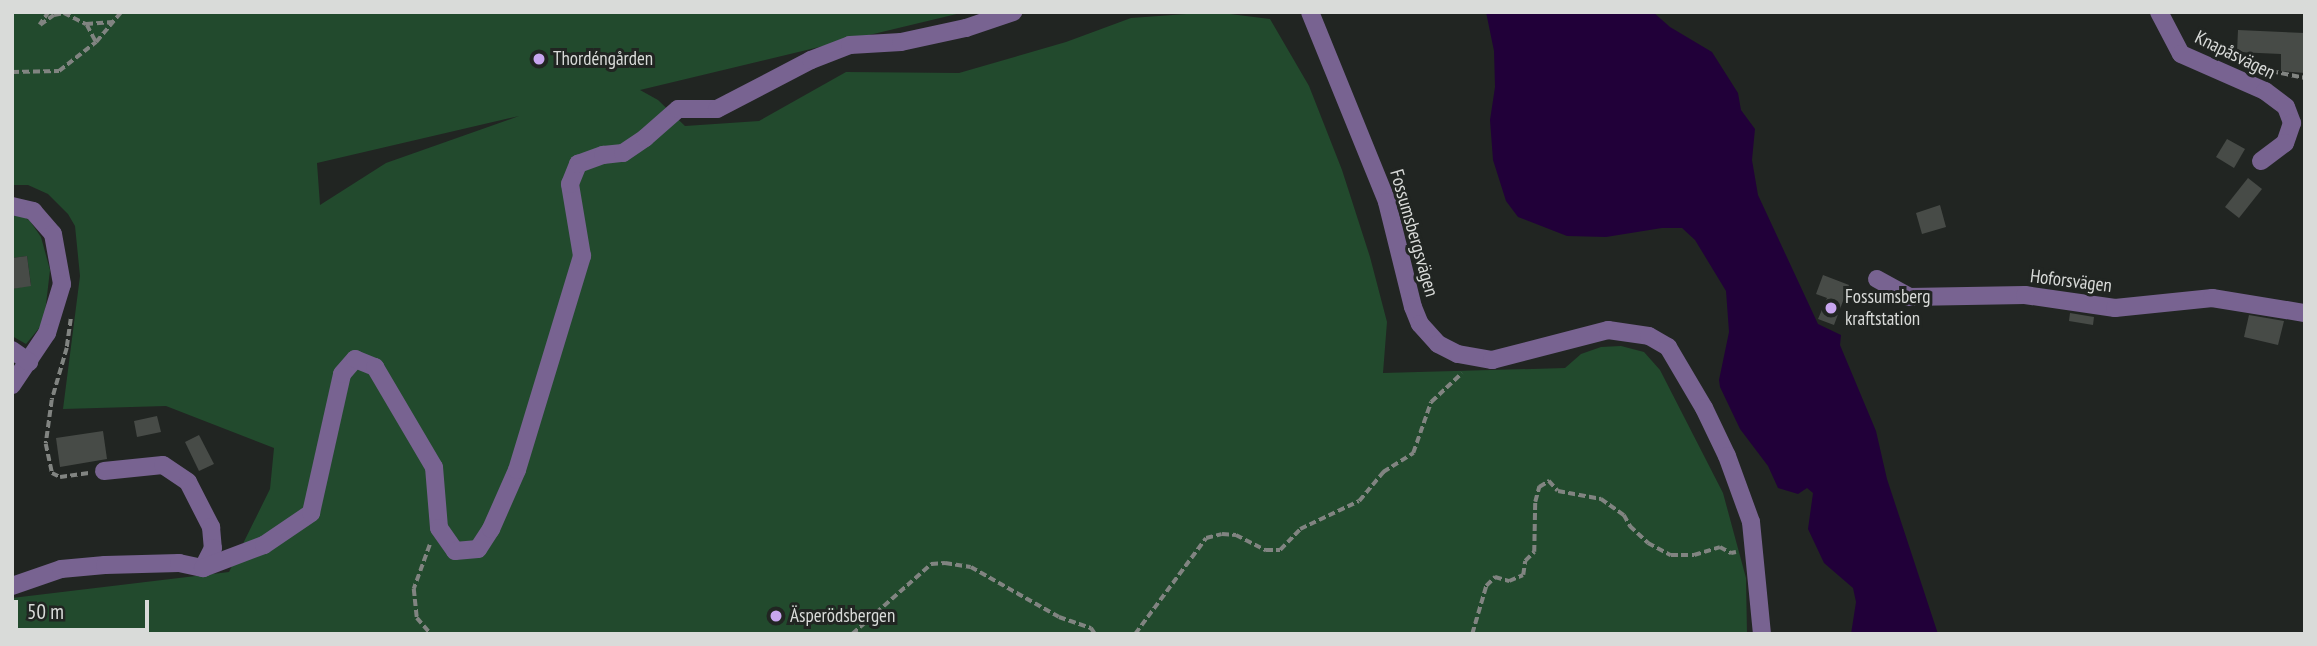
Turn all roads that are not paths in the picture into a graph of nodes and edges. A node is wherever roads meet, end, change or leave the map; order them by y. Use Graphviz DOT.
graph roads {
  1 [pos="1013,12"];
  2 [pos="1310,12"];
  3 [pos="2159,12"];
  4 [pos="2261,161"];
  5 [pos="12,206"];
  6 [pos="1877,279"];
  7 [pos="2305,313"];
  8 [pos="12,350"];
  9 [pos="29,362"];
  10 [pos="12,385"];
  11 [pos="104,471"];
  12 [pos="203,568"];
  13 [pos="12,586"];
  14 [pos="1762,634"];
  1 -- 12 [label="street"];
  2 -- 14 [label="street, Fossumsbergsvägen"];
  3 -- 4 [label="street, Knapåsvägen"];
  5 -- 9 [label="street"];
  6 -- 7 [label="street, Hoforsvägen"];
  8 -- 9 [label="street"];
  9 -- 10 [label="street"];
  11 -- 12 [label="street"];
  12 -- 13 [label="street"];
}
